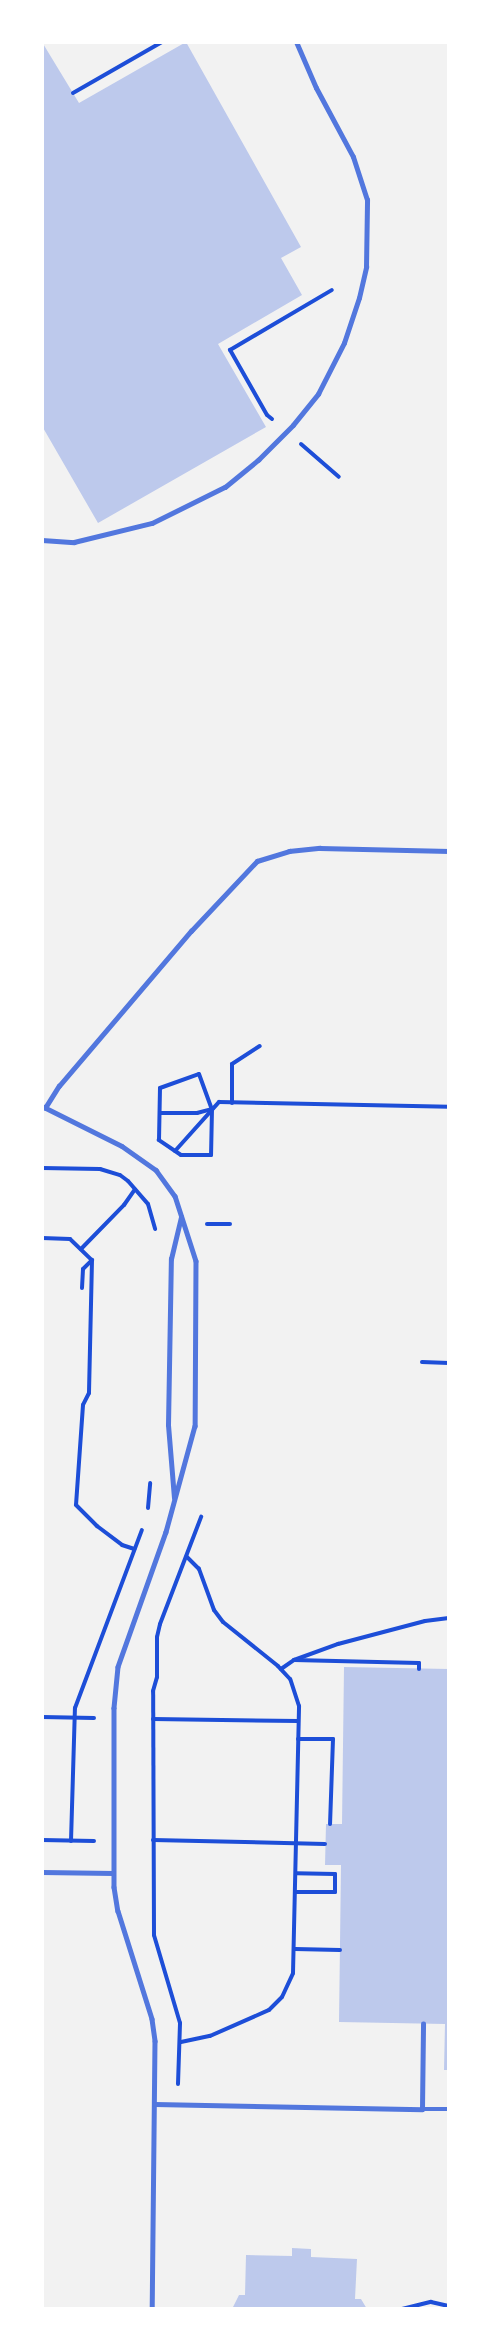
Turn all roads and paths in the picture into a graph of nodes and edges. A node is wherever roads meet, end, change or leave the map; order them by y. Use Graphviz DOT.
graph roads {
  1 [pos="162,42"];
  2 [pos="296,42"];
  3 [pos="73,93"];
  4 [pos="332,290"];
  5 [pos="267,415"];
  6 [pos="42,540"];
  7 [pos="449,851"];
  8 [pos="260,1046"];
  9 [pos="232,1103"];
  10 [pos="44,1107"];
  11 [pos="449,1107"];
  12 [pos="213,1109"];
  13 [pos="160,1113"];
  14 [pos="175,1151"];
  15 [pos="42,1168"];
  16 [pos="182,1216"];
  17 [pos="207,1224"];
  18 [pos="230,1224"];
  19 [pos="42,1238"];
  20 [pos="81,1249"];
  21 [pos="92,1260"];
  22 [pos="82,1288"];
  23 [pos="422,1362"];
  24 [pos="449,1363"];
  25 [pos="150,1478"];
  26 [pos="174,1504"];
  27 [pos="148,1514"];
  28 [pos="201,1516"];
  29 [pos="144,1523"];
  30 [pos="134,1550"];
  31 [pos="187,1557"];
  32 [pos="449,1618"];
  33 [pos="294,1660"];
  34 [pos="281,1669"];
  35 [pos="419,1669"];
  36 [pos="42,1717"];
  37 [pos="73,1718"];
  38 [pos="94,1718"];
  39 [pos="153,1719"];
  40 [pos="298,1721"];
  41 [pos="298,1739"];
  42 [pos="330,1824"];
  43 [pos="42,1840"];
  44 [pos="94,1840"];
  45 [pos="153,1840"];
  46 [pos="71,1841"];
  47 [pos="297,1843"];
  48 [pos="325,1844"];
  49 [pos="42,1872"];
  50 [pos="113,1873"];
  51 [pos="296,1873"];
  52 [pos="296,1892"];
  53 [pos="295,1949"];
  54 [pos="340,1950"];
  55 [pos="423,2024"];
  56 [pos="180,2042"];
  57 [pos="181,2082"];
  58 [pos="155,2104"];
  59 [pos="422,2109"];
  60 [pos="449,2109"];
  61 [pos="449,2306"];
  62 [pos="152,2309"];
  63 [pos="402,2309"];
  1 -- 3 [label="path"];
  2 -- 6 [label="lane"];
  4 -- 5 [label="path"];
  7 -- 10 [label="lane"];
  8 -- 9 [label="path"];
  9 -- 11 [label="path"];
  9 -- 12 [label="path"];
  10 -- 16 [label="lane"];
  12 -- 13 [label="path"];
  12 -- 13 [label="path"];
  12 -- 14 [label="path"];
  12 -- 14 [label="path"];
  13 -- 14 [label="path"];
  15 -- 20 [label="path"];
  16 -- 26 [label="lane"];
  16 -- 26 [label="lane"];
  17 -- 18 [label="path"];
  19 -- 20 [label="path"];
  20 -- 21 [label="path"];
  21 -- 22 [label="path"];
  21 -- 30 [label="path"];
  23 -- 24 [label="path"];
  25 -- 27 [label="path"];
  26 -- 50 [label="lane"];
  28 -- 31 [label="path"];
  29 -- 30 [label="path"];
  30 -- 37 [label="path"];
  31 -- 34 [label="path"];
  31 -- 39 [label="path"];
  32 -- 33 [label="path"];
  33 -- 34 [label="path"];
  33 -- 35 [label="path"];
  34 -- 40 [label="path"];
  36 -- 37 [label="path"];
  37 -- 38 [label="path"];
  37 -- 46 [label="path"];
  39 -- 40 [label="path"];
  39 -- 45 [label="path"];
  40 -- 41 [label="path"];
  41 -- 42 [label="path"];
  41 -- 47 [label="path"];
  43 -- 46 [label="path"];
  44 -- 46 [label="path"];
  45 -- 47 [label="path"];
  45 -- 56 [label="path"];
  47 -- 48 [label="path"];
  47 -- 51 [label="path"];
  49 -- 50 [label="lane"];
  50 -- 58 [label="lane"];
  51 -- 52 [label="path"];
  51 -- 52 [label="path"];
  52 -- 53 [label="path"];
  53 -- 54 [label="path"];
  53 -- 56 [label="path"];
  55 -- 59 [label="lane"];
  56 -- 57 [label="path"];
  58 -- 59 [label="lane"];
  58 -- 62 [label="lane"];
  59 -- 60 [label="lane"];
  61 -- 63 [label="path"];
}
